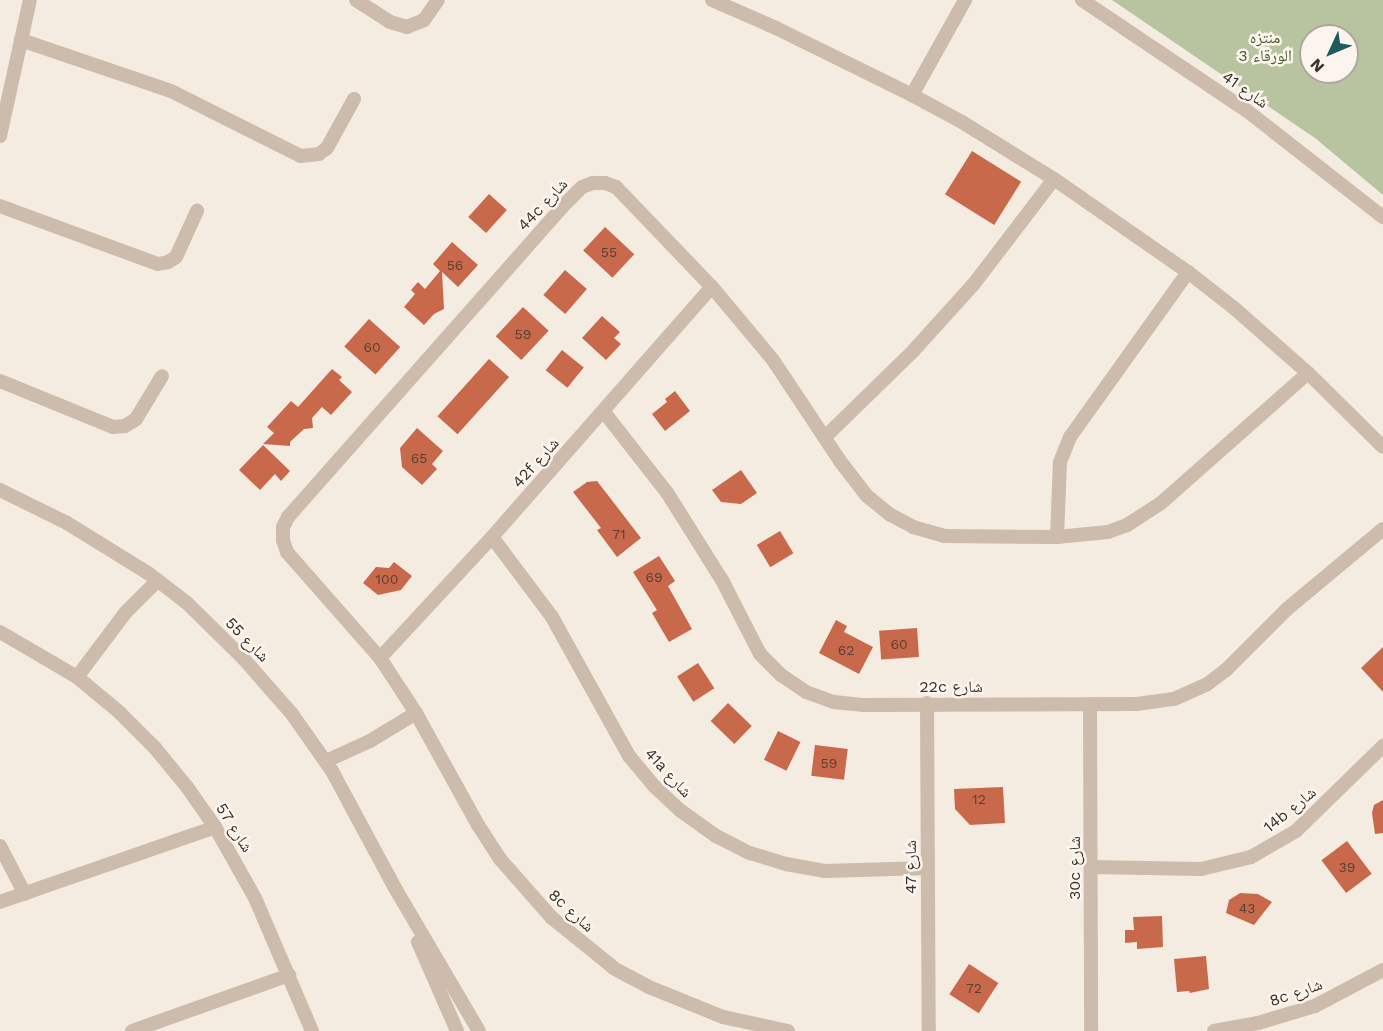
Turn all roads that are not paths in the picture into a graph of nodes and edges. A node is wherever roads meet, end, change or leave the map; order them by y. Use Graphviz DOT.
graph roads {
  1 [pos="30,0"];
  2 [pos="356,0"];
  3 [pos="438,0"];
  4 [pos="712,0"];
  5 [pos="965,0"];
  6 [pos="1082,0"];
  7 [pos="21,40"];
  8 [pos="912,95"];
  9 [pos="354,99"];
  10 [pos="0,136"];
  11 [pos="1054,179"];
  12 [pos="0,206"];
  13 [pos="197,211"];
  14 [pos="1383,217"];
  15 [pos="1188,272"];
  16 [pos="712,286"];
  17 [pos="1308,373"];
  18 [pos="162,376"];
  19 [pos="0,381"];
  20 [pos="604,412"];
  21 [pos="825,437"];
  22 [pos="1383,447"];
  23 [pos="0,490"];
  24 [pos="1383,529"];
  25 [pos="492,537"];
  26 [pos="1057,537"];
  27 [pos="295,561"];
  28 [pos="153,576"];
  29 [pos="0,633"];
  30 [pos="380,658"];
  31 [pos="77,677"];
  32 [pos="927,703"];
  33 [pos="1090,704"];
  34 [pos="416,713"];
  35 [pos="1383,746"];
  36 [pos="329,766"];
  37 [pos="215,827"];
  38 [pos="0,846"];
  39 [pos="1091,867"];
  40 [pos="927,868"];
  41 [pos="394,888"];
  42 [pos="25,894"];
  43 [pos="0,902"];
  44 [pos="1383,970"];
  45 [pos="289,975"];
  46 [pos="132,1031"];
  47 [pos="312,1031"];
  48 [pos="457,1031"];
  49 [pos="479,1031"];
  50 [pos="788,1031"];
  51 [pos="928,1031"];
  52 [pos="1091,1031"];
  53 [pos="1214,1031"];
  1 -- 7 [label="street"];
  2 -- 3 [label="street"];
  4 -- 8 [label="street"];
  5 -- 8 [label="street"];
  6 -- 14 [label="street, شارع 41"];
  7 -- 9 [label="street"];
  7 -- 10 [label="street"];
  8 -- 11 [label="street"];
  11 -- 15 [label="street"];
  11 -- 21 [label="street"];
  12 -- 13 [label="street"];
  15 -- 17 [label="street"];
  15 -- 26 [label="street"];
  16 -- 20 [label="street, 42f شارع"];
  16 -- 21 [label="street, 44c شارع"];
  16 -- 27 [label="street, 44c شارع"];
  17 -- 22 [label="street"];
  17 -- 26 [label="street, 44c شارع"];
  18 -- 19 [label="street"];
  20 -- 25 [label="street, 42f شارع"];
  20 -- 32 [label="street, 22c شارع"];
  21 -- 26 [label="street, 44c شارع"];
  23 -- 28 [label="street, شارع 55"];
  24 -- 33 [label="street, 22c شارع"];
  25 -- 30 [label="street, 42f شارع"];
  25 -- 40 [label="street, 41a شارع"];
  27 -- 30 [label="street, 8c شارع"];
  28 -- 31 [label="street"];
  28 -- 36 [label="street, شارع 55"];
  29 -- 31 [label="street, شارع 57"];
  30 -- 34 [label="street, 8c شارع"];
  31 -- 37 [label="street, شارع 57"];
  32 -- 33 [label="street, 22c شارع"];
  32 -- 40 [label="street, شارع 47"];
  33 -- 39 [label="street, 30c شارع"];
  34 -- 36 [label="street"];
  34 -- 50 [label="street, 8c شارع"];
  35 -- 39 [label="street, 14b شارع"];
  36 -- 41 [label="street, شارع 55"];
  37 -- 42 [label="street"];
  37 -- 45 [label="street, شارع 57"];
  38 -- 42 [label="street"];
  39 -- 52 [label="street, 30c شارع"];
  40 -- 51 [label="street, شارع 47"];
  41 -- 48 [label="street, شارع 55"];
  41 -- 49 [label="street, شارع 55"];
  42 -- 43 [label="street"];
  44 -- 53 [label="street, 8c شارع"];
  45 -- 46 [label="street"];
  45 -- 47 [label="street, شارع 57"];
}
